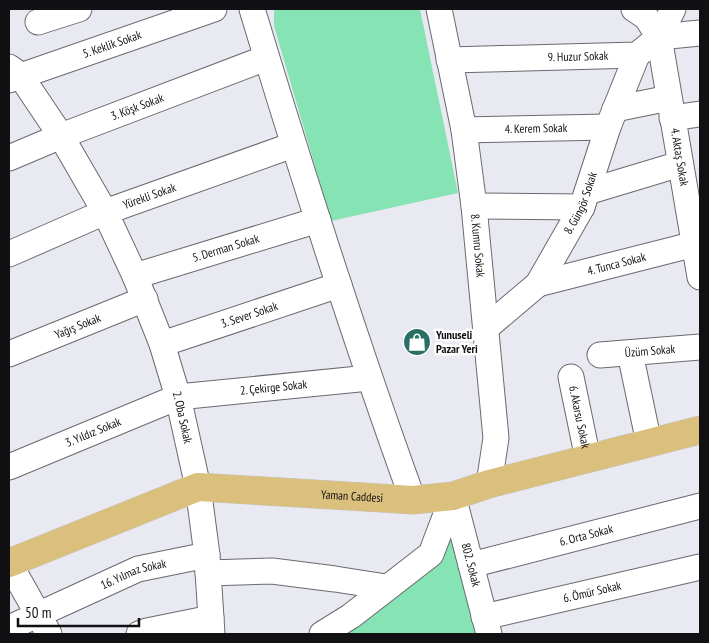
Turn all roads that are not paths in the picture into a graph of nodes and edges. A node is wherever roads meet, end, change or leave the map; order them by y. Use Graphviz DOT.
graph roads {
  1 [pos="79,9"];
  2 [pos="214,9"];
  3 [pos="252,9"];
  4 [pos="439,9"];
  5 [pos="634,9"];
  6 [pos="673,9"];
  7 [pos="38,22"];
  8 [pos="700,33"];
  9 [pos="659,37"];
  10 [pos="637,54"];
  11 [pos="266,58"];
  12 [pos="449,60"];
  13 [pos="12,74"];
  14 [pos="671,108"];
  15 [pos="700,114"];
  16 [pos="612,118"];
  17 [pos="464,130"];
  18 [pos="60,136"];
  19 [pos="293,145"];
  20 [pos="9,158"];
  21 [pos="680,164"];
  22 [pos="693,195"];
  23 [pos="584,199"];
  24 [pos="474,206"];
  25 [pos="105,212"];
  26 [pos="318,220"];
  27 [pos="695,244"];
  28 [pos="9,254"];
  29 [pos="700,271"];
  30 [pos="135,276"];
  31 [pos="538,284"];
  32 [pos="338,286"];
  33 [pos="145,299"];
  34 [pos="486,328"];
  35 [pos="162,344"];
  36 [pos="700,348"];
  37 [pos="630,353"];
  38 [pos="9,354"];
  39 [pos="600,355"];
  40 [pos="368,378"];
  41 [pos="571,378"];
  42 [pos="178,397"];
  43 [pos="700,430"];
  44 [pos="649,443"];
  45 [pos="588,458"];
  46 [pos="9,467"];
  47 [pos="489,484"];
  48 [pos="198,487"];
  49 [pos="453,496"];
  50 [pos="413,500"];
  51 [pos="700,506"];
  52 [pos="9,563"];
  53 [pos="208,564"];
  54 [pos="471,565"];
  55 [pos="700,567"];
  56 [pos="386,587"];
  57 [pos="44,624"];
  58 [pos="487,625"];
  59 [pos="211,626"];
  60 [pos="9,628"];
  61 [pos="138,634"];
  62 [pos="322,634"];
  1 -- 7 [label="street"];
  2 -- 13 [label="street, 5. Keklik Sokak"];
  3 -- 11 [label="street"];
  4 -- 12 [label="street, 8. Kumru Sokak"];
  5 -- 9 [label="street"];
  6 -- 9 [label="street"];
  8 -- 9 [label="street"];
  9 -- 10 [label="street"];
  9 -- 14 [label="street, 4. Aktaş Sokak"];
  10 -- 12 [label="street, 9. Huzur Sokak"];
  10 -- 16 [label="street, 8. Güngör Sokak"];
  11 -- 18 [label="street, 3. Köşk Sokak"];
  11 -- 19 [label="street"];
  12 -- 17 [label="street, 8. Kumru Sokak"];
  13 -- 18 [label="street, 2. Oba Sokak"];
  14 -- 15 [label="street, 4. Kerem Sokak"];
  14 -- 16 [label="street, 4. Kerem Sokak"];
  14 -- 21 [label="street, 4. Aktaş Sokak"];
  16 -- 17 [label="street, 4. Kerem Sokak"];
  16 -- 23 [label="street, 8. Güngör Sokak"];
  17 -- 24 [label="street, 8. Kumru Sokak"];
  18 -- 20 [label="street, 3. Köşk Sokak"];
  18 -- 25 [label="street, 2. Oba Sokak"];
  19 -- 25 [label="street, Yürekli Sokak"];
  19 -- 26 [label="street"];
  21 -- 22 [label="street, 4. Aktaş Sokak"];
  21 -- 23 [label="street"];
  22 -- 27 [label="street, 4. Aktaş Sokak"];
  23 -- 24 [label="street"];
  23 -- 31 [label="street, 8. Güngör Sokak"];
  24 -- 34 [label="street, 8. Kumru Sokak"];
  25 -- 28 [label="street, Yürekli Sokak"];
  25 -- 30 [label="street, 2. Oba Sokak"];
  26 -- 30 [label="street, 5. Derman Sokak"];
  26 -- 32 [label="street"];
  27 -- 29 [label="street, 4. Aktaş Sokak"];
  27 -- 31 [label="street, 4. Tunca Sokak"];
  30 -- 33 [label="street, 2. Oba Sokak"];
  31 -- 34 [label="street, 8. Güngör Sokak"];
  32 -- 35 [label="street, 3. Sever Sokak"];
  32 -- 40 [label="street"];
  33 -- 35 [label="street, 2. Oba Sokak"];
  33 -- 38 [label="street, Yağış Sokak"];
  34 -- 47 [label="street, 8. Kumru Sokak"];
  35 -- 42 [label="street, 2. Oba Sokak"];
  36 -- 37 [label="street, Üzüm Sokak"];
  37 -- 39 [label="street, Üzüm Sokak"];
  37 -- 44 [label="street"];
  40 -- 42 [label="street, 2. Çekirge Sokak"];
  40 -- 50 [label="street"];
  41 -- 45 [label="street, 6. Akarsu Sokak"];
  42 -- 46 [label="street, 3. Yıldız Sokak"];
  42 -- 48 [label="street, 2. Oba Sokak"];
  43 -- 44 [label="main road, Yaman Caddesi"];
  44 -- 45 [label="main road, Yaman Caddesi"];
  45 -- 47 [label="main road, Yaman Caddesi"];
  47 -- 49 [label="main road, Yaman Caddesi"];
  48 -- 50 [label="main road, Yaman Caddesi"];
  48 -- 52 [label="main road, Yaman Caddesi"];
  48 -- 53 [label="street, 2. Oba Sokak"];
  49 -- 50 [label="main road, Yaman Caddesi"];
  49 -- 54 [label="street, 802. Sokak"];
  49 -- 56 [label="street"];
  51 -- 54 [label="street, 6. Orta Sokak"];
  52 -- 57 [label="street"];
  53 -- 56 [label="street, 16. Yılmaz Sokak"];
  53 -- 57 [label="street, 16. Yılmaz Sokak"];
  53 -- 59 [label="street, 2. Oba Sokak"];
  54 -- 58 [label="street, 802. Sokak"];
  55 -- 58 [label="street, 6. Ömür Sokak"];
  56 -- 62 [label="street"];
  57 -- 60 [label="street, 16. Yılmaz Sokak"];
  59 -- 61 [label="street"];
}
